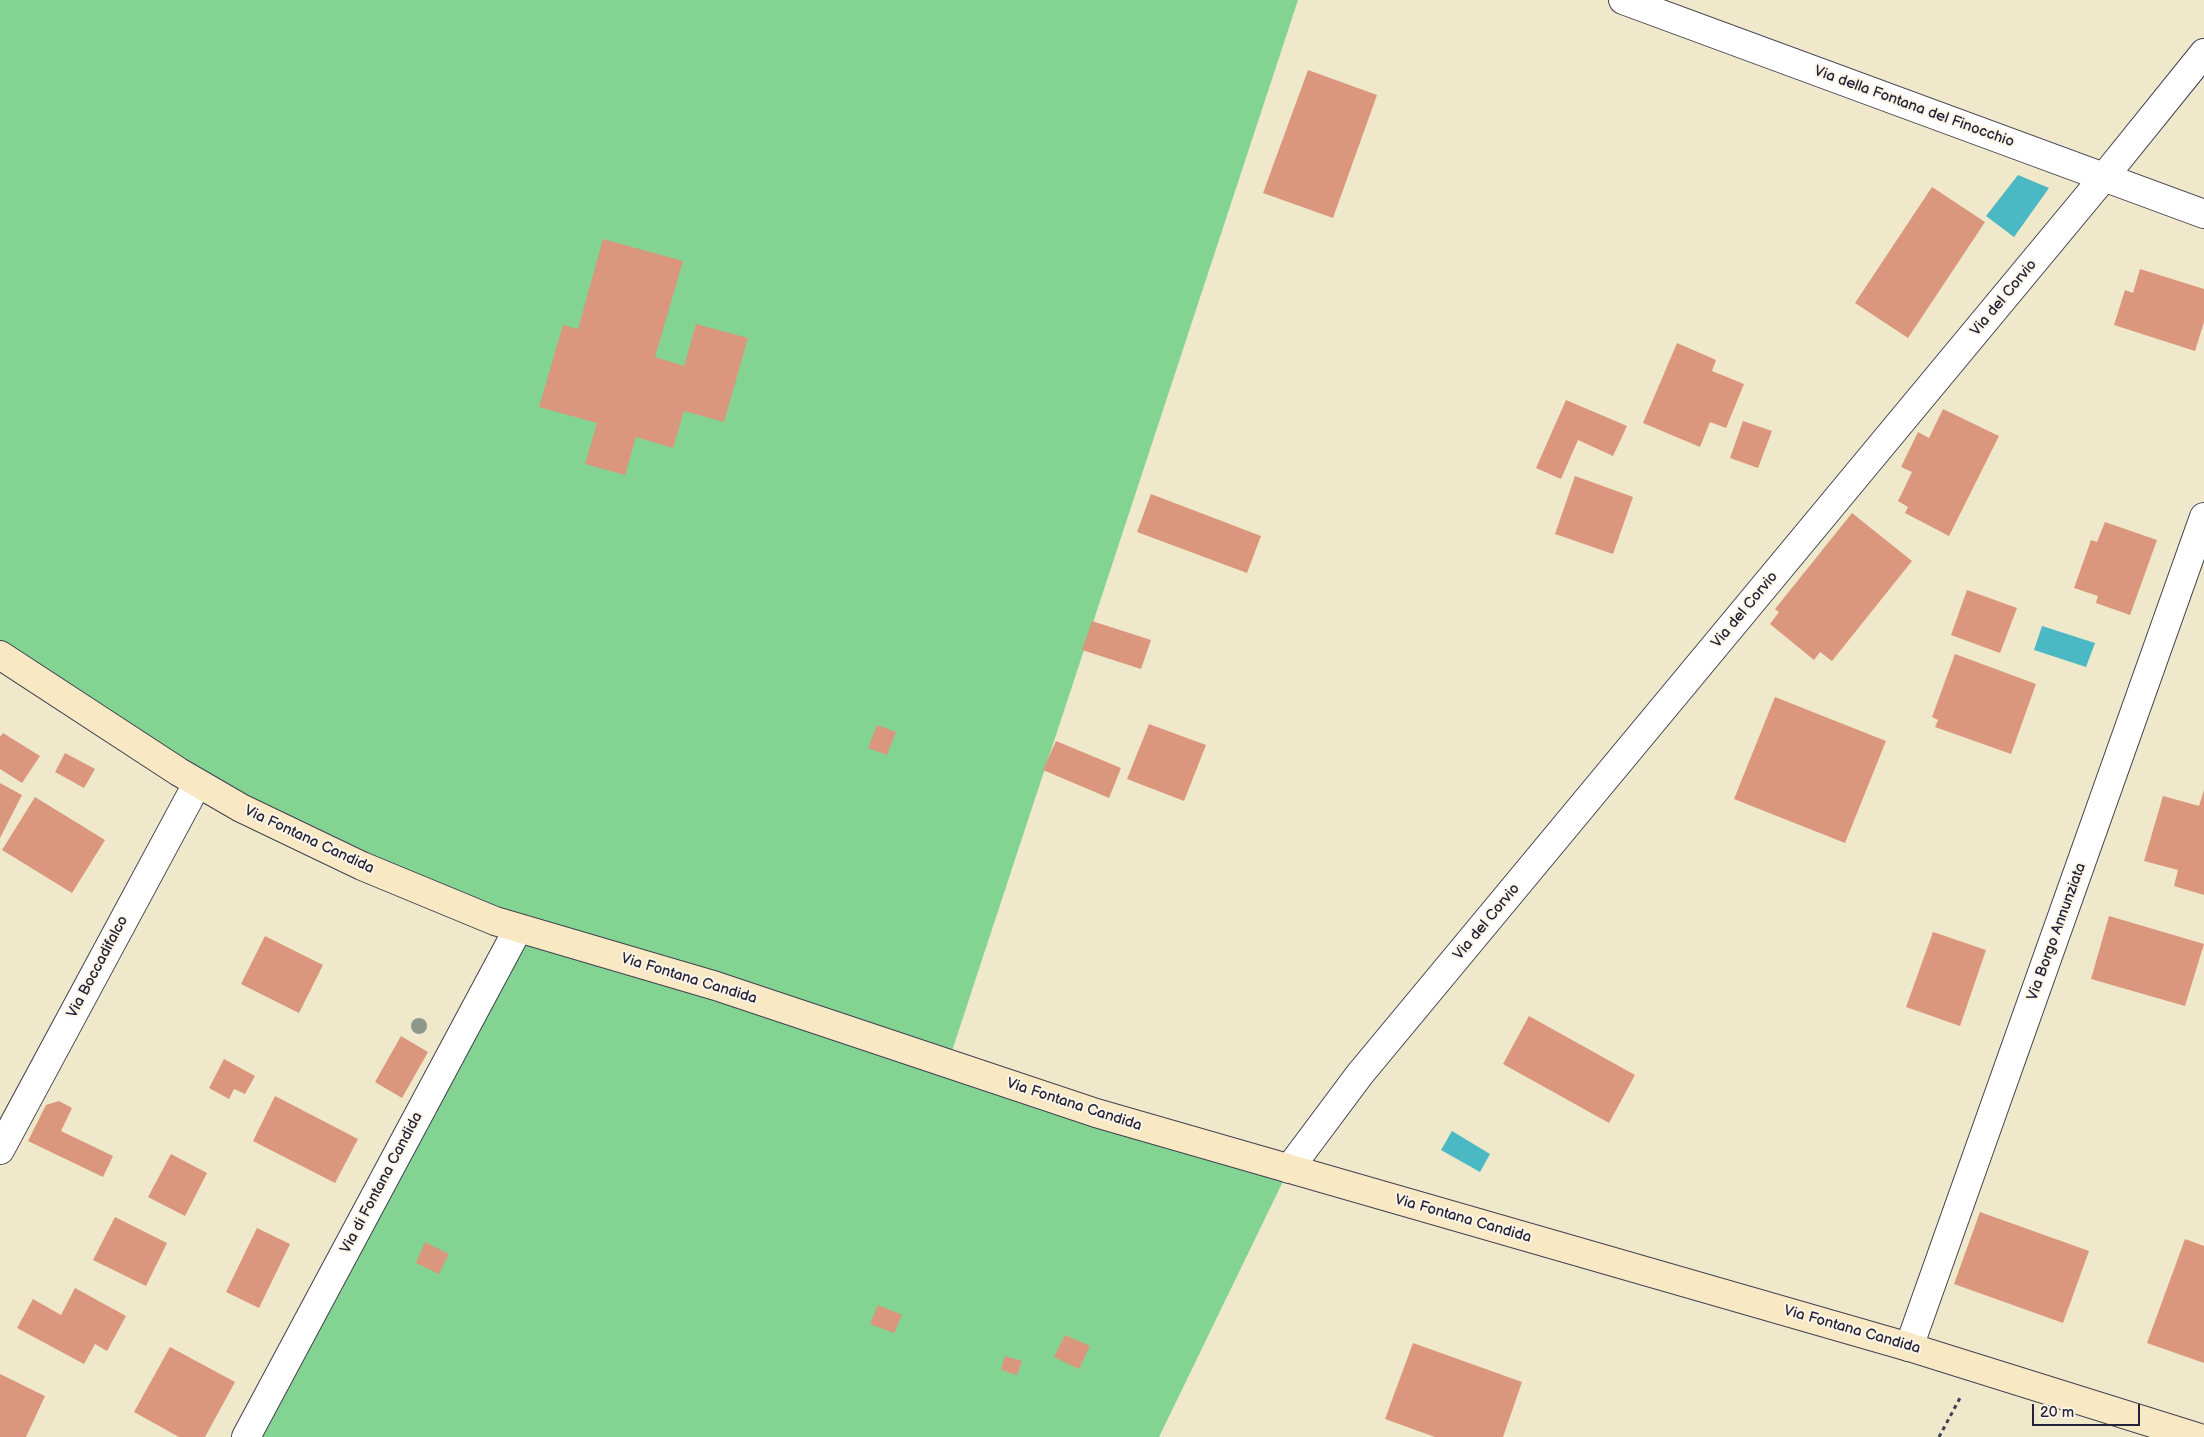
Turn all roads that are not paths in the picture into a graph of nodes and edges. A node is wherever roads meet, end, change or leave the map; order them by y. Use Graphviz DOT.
graph roads {
  1 [pos="1623,0"];
  2 [pos="2204,53"];
  3 [pos="2104,177"];
  4 [pos="2204,214"];
  5 [pos="2204,517"];
  6 [pos="0,655"];
  7 [pos="197,784"];
  8 [pos="518,928"];
  9 [pos="0,1150"];
  10 [pos="1289,1169"];
  11 [pos="1910,1347"];
  12 [pos="246,1437"];
  13 [pos="2197,1437"];
  1 -- 3 [label="street, Via della Fontana del Finocchio"];
  2 -- 3 [label="street, Via del Corvio"];
  3 -- 4 [label="street, Via della Fontana del Finocchio"];
  3 -- 10 [label="street, Via del Corvio"];
  5 -- 11 [label="street, Via Borgo Annunziata"];
  6 -- 7 [label="main road, Via Fontana Candida"];
  7 -- 8 [label="main road, Via Fontana Candida"];
  7 -- 9 [label="street, Via Boccadifalco"];
  8 -- 10 [label="main road, Via Fontana Candida"];
  8 -- 12 [label="street, Via di Fontana Candida"];
  10 -- 11 [label="main road, Via Fontana Candida"];
  11 -- 13 [label="main road, Via Fontana Candida"];
}
